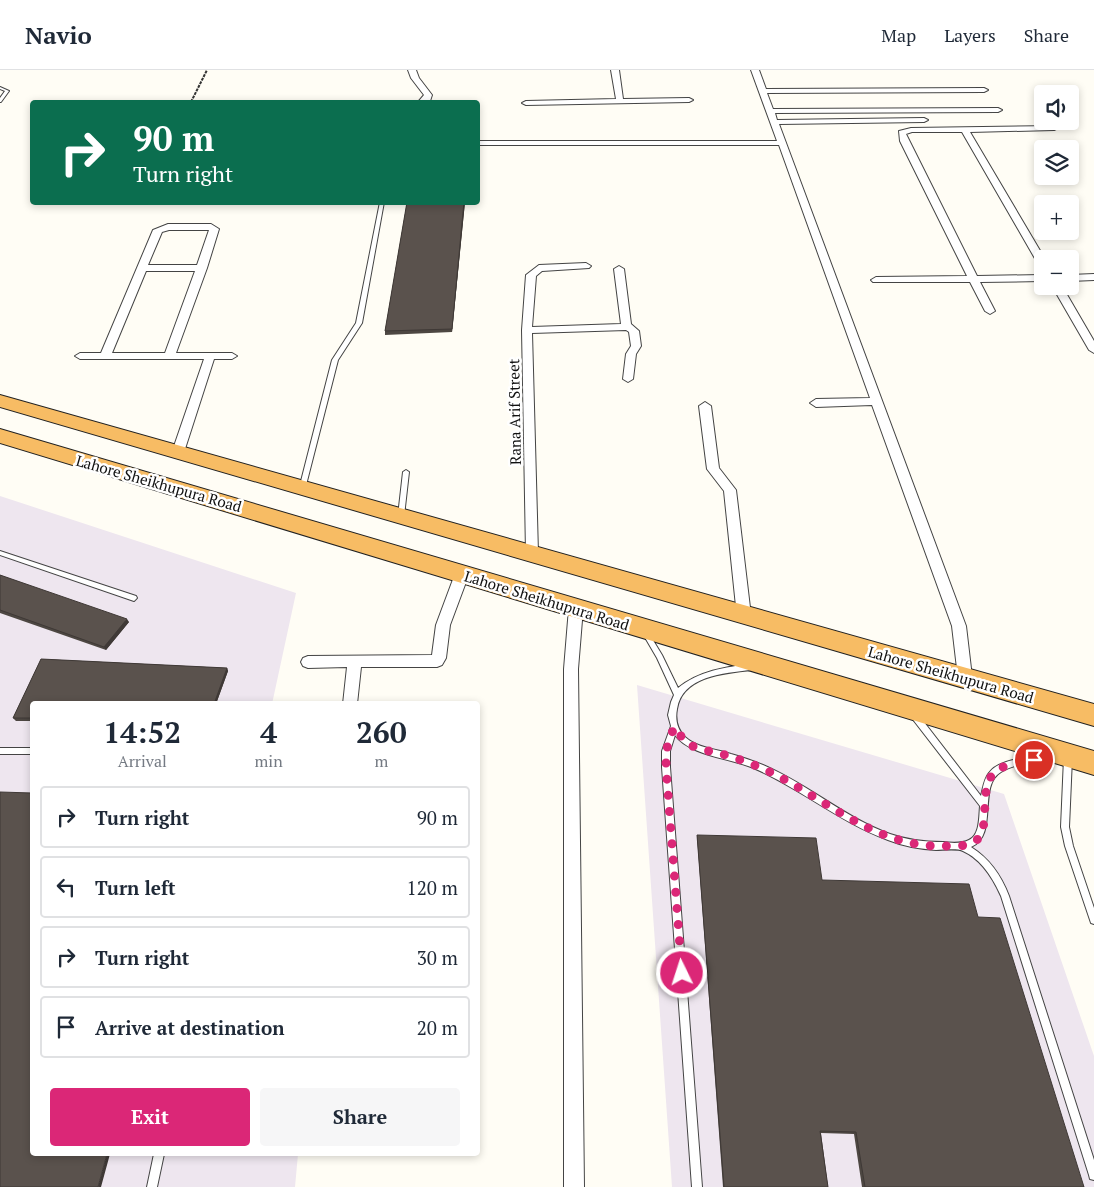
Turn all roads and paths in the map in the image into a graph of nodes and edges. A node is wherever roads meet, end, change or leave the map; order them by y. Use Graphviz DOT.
graph roads {
  1 [pos="207,70"];
  2 [pos="412,70"];
  3 [pos="615,70"];
  4 [pos="756,70"];
  5 [pos="0,88"];
  6 [pos="984,90"];
  7 [pos="763,92"];
  8 [pos="192,100"];
  9 [pos="426,100"];
  10 [pos="689,100"];
  11 [pos="0,101"];
  12 [pos="620,102"];
  13 [pos="526,103"];
  14 [pos="998,110"];
  15 [pos="772,116"];
  16 [pos="1034,119"];
  17 [pos="933,120"];
  18 [pos="1002,120"];
  19 [pos="1034,128"];
  20 [pos="964,129"];
  21 [pos="480,143"];
  22 [pos="783,143"];
  23 [pos="381,205"];
  24 [pos="1035,250"];
  25 [pos="586,266"];
  26 [pos="142,268"];
  27 [pos="202,268"];
  28 [pos="619,269"];
  29 [pos="1094,277"];
  30 [pos="1034,278"];
  31 [pos="1079,278"];
  32 [pos="973,279"];
  33 [pos="876,280"];
  34 [pos="1062,295"];
  35 [pos="990,311"];
  36 [pos="628,328"];
  37 [pos="527,330"];
  38 [pos="1094,350"];
  39 [pos="80,356"];
  40 [pos="105,356"];
  41 [pos="169,356"];
  42 [pos="210,356"];
  43 [pos="232,356"];
  44 [pos="628,379"];
  45 [pos="877,401"];
  46 [pos="0,402"];
  47 [pos="816,403"];
  48 [pos="705,406"];
  49 [pos="0,436"];
  50 [pos="178,452"];
  51 [pos="406,472"];
  52 [pos="302,489"];
  53 [pos="366,507"];
  54 [pos="401,517"];
  55 [pos="345,538"];
  56 [pos="0,553"];
  57 [pos="532,553"];
  58 [pos="462,574"];
  59 [pos="134,598"];
  60 [pos="576,608"];
  61 [pos="744,616"];
  62 [pos="640,627"];
  63 [pos="308,662"];
  64 [pos="355,662"];
  65 [pos="770,666"];
  66 [pos="965,677"];
  67 [pos="677,693"];
  68 [pos="350,701"];
  69 [pos="907,707"];
  70 [pos="1094,715"];
  71 [pos="674,727"];
  72 [pos="0,751"];
  73 [pos="30,751"];
  74 [pos="1068,755"];
  75 [pos="1094,763"];
  76 [pos="984,805"];
  77 [pos="962,846"];
  78 [pos="1094,920"];
  79 [pos="159,1156"];
  80 [pos="1094,1175"];
  81 [pos="152,1187"];
  82 [pos="574,1187"];
  83 [pos="697,1187"];
  1 -- 8 [label="path"];
  2 -- 9 [label="street"];
  3 -- 12 [label="street"];
  4 -- 7 [label="street"];
  5 -- 11 [label="lane"];
  6 -- 7 [label="street"];
  7 -- 15 [label="street"];
  10 -- 12 [label="street"];
  12 -- 13 [label="street"];
  14 -- 15 [label="street"];
  15 -- 17 [label="street"];
  15 -- 22 [label="street"];
  16 -- 18 [label="street"];
  19 -- 20 [label="street"];
  20 -- 24 [label="street"];
  20 -- 32 [label="street"];
  21 -- 22 [label="street"];
  22 -- 45 [label="street"];
  23 -- 52 [label="lane"];
  25 -- 37 [label="street, Rana Arif Street"];
  26 -- 27 [label="street"];
  26 -- 27 [label="street"];
  26 -- 40 [label="street"];
  27 -- 41 [label="street"];
  28 -- 36 [label="street"];
  29 -- 31 [label="street"];
  30 -- 32 [label="street"];
  32 -- 33 [label="street"];
  32 -- 35 [label="street"];
  34 -- 38 [label="street"];
  36 -- 37 [label="street"];
  36 -- 44 [label="street"];
  37 -- 57 [label="street, Rana Arif Street"];
  39 -- 40 [label="street"];
  40 -- 41 [label="street"];
  41 -- 42 [label="street"];
  42 -- 43 [label="street"];
  42 -- 50 [label="street"];
  45 -- 47 [label="street"];
  45 -- 66 [label="street"];
  46 -- 50 [label="highway, Lahore Sheikhupura Road"];
  48 -- 61 [label="street"];
  49 -- 55 [label="highway, Lahore Sheikhupura Road"];
  50 -- 52 [label="highway, Lahore Sheikhupura Road"];
  51 -- 54 [label="lane"];
  52 -- 53 [label="highway, Lahore Sheikhupura Road"];
  53 -- 54 [label="highway, Lahore Sheikhupura Road"];
  53 -- 55 [label="highway"];
  54 -- 57 [label="highway, Lahore Sheikhupura Road"];
  55 -- 58 [label="highway, Lahore Sheikhupura Road"];
  56 -- 59 [label="lane"];
  57 -- 61 [label="highway, Lahore Sheikhupura Road"];
  58 -- 60 [label="highway, Lahore Sheikhupura Road"];
  58 -- 64 [label="street"];
  60 -- 62 [label="highway, Lahore Sheikhupura Road"];
  60 -- 82 [label="street"];
  61 -- 66 [label="highway, Lahore Sheikhupura Road"];
  62 -- 65 [label="highway, Lahore Sheikhupura Road"];
  62 -- 67 [label="lane"];
  63 -- 64 [label="street"];
  64 -- 68 [label="street"];
  65 -- 67 [label="lane"];
  65 -- 69 [label="highway, Lahore Sheikhupura Road"];
  66 -- 70 [label="highway, Lahore Sheikhupura Road"];
  67 -- 71 [label="lane"];
  69 -- 74 [label="highway, Lahore Sheikhupura Road"];
  69 -- 76 [label="lane"];
  71 -- 77 [label="lane"];
  71 -- 83 [label="lane"];
  72 -- 73 [label="lane"];
  74 -- 75 [label="highway, Lahore Sheikhupura Road"];
  74 -- 76 [label="lane"];
  74 -- 78 [label="lane"];
  76 -- 77 [label="lane"];
  77 -- 80 [label="lane"];
  79 -- 81 [label="lane"];
}
